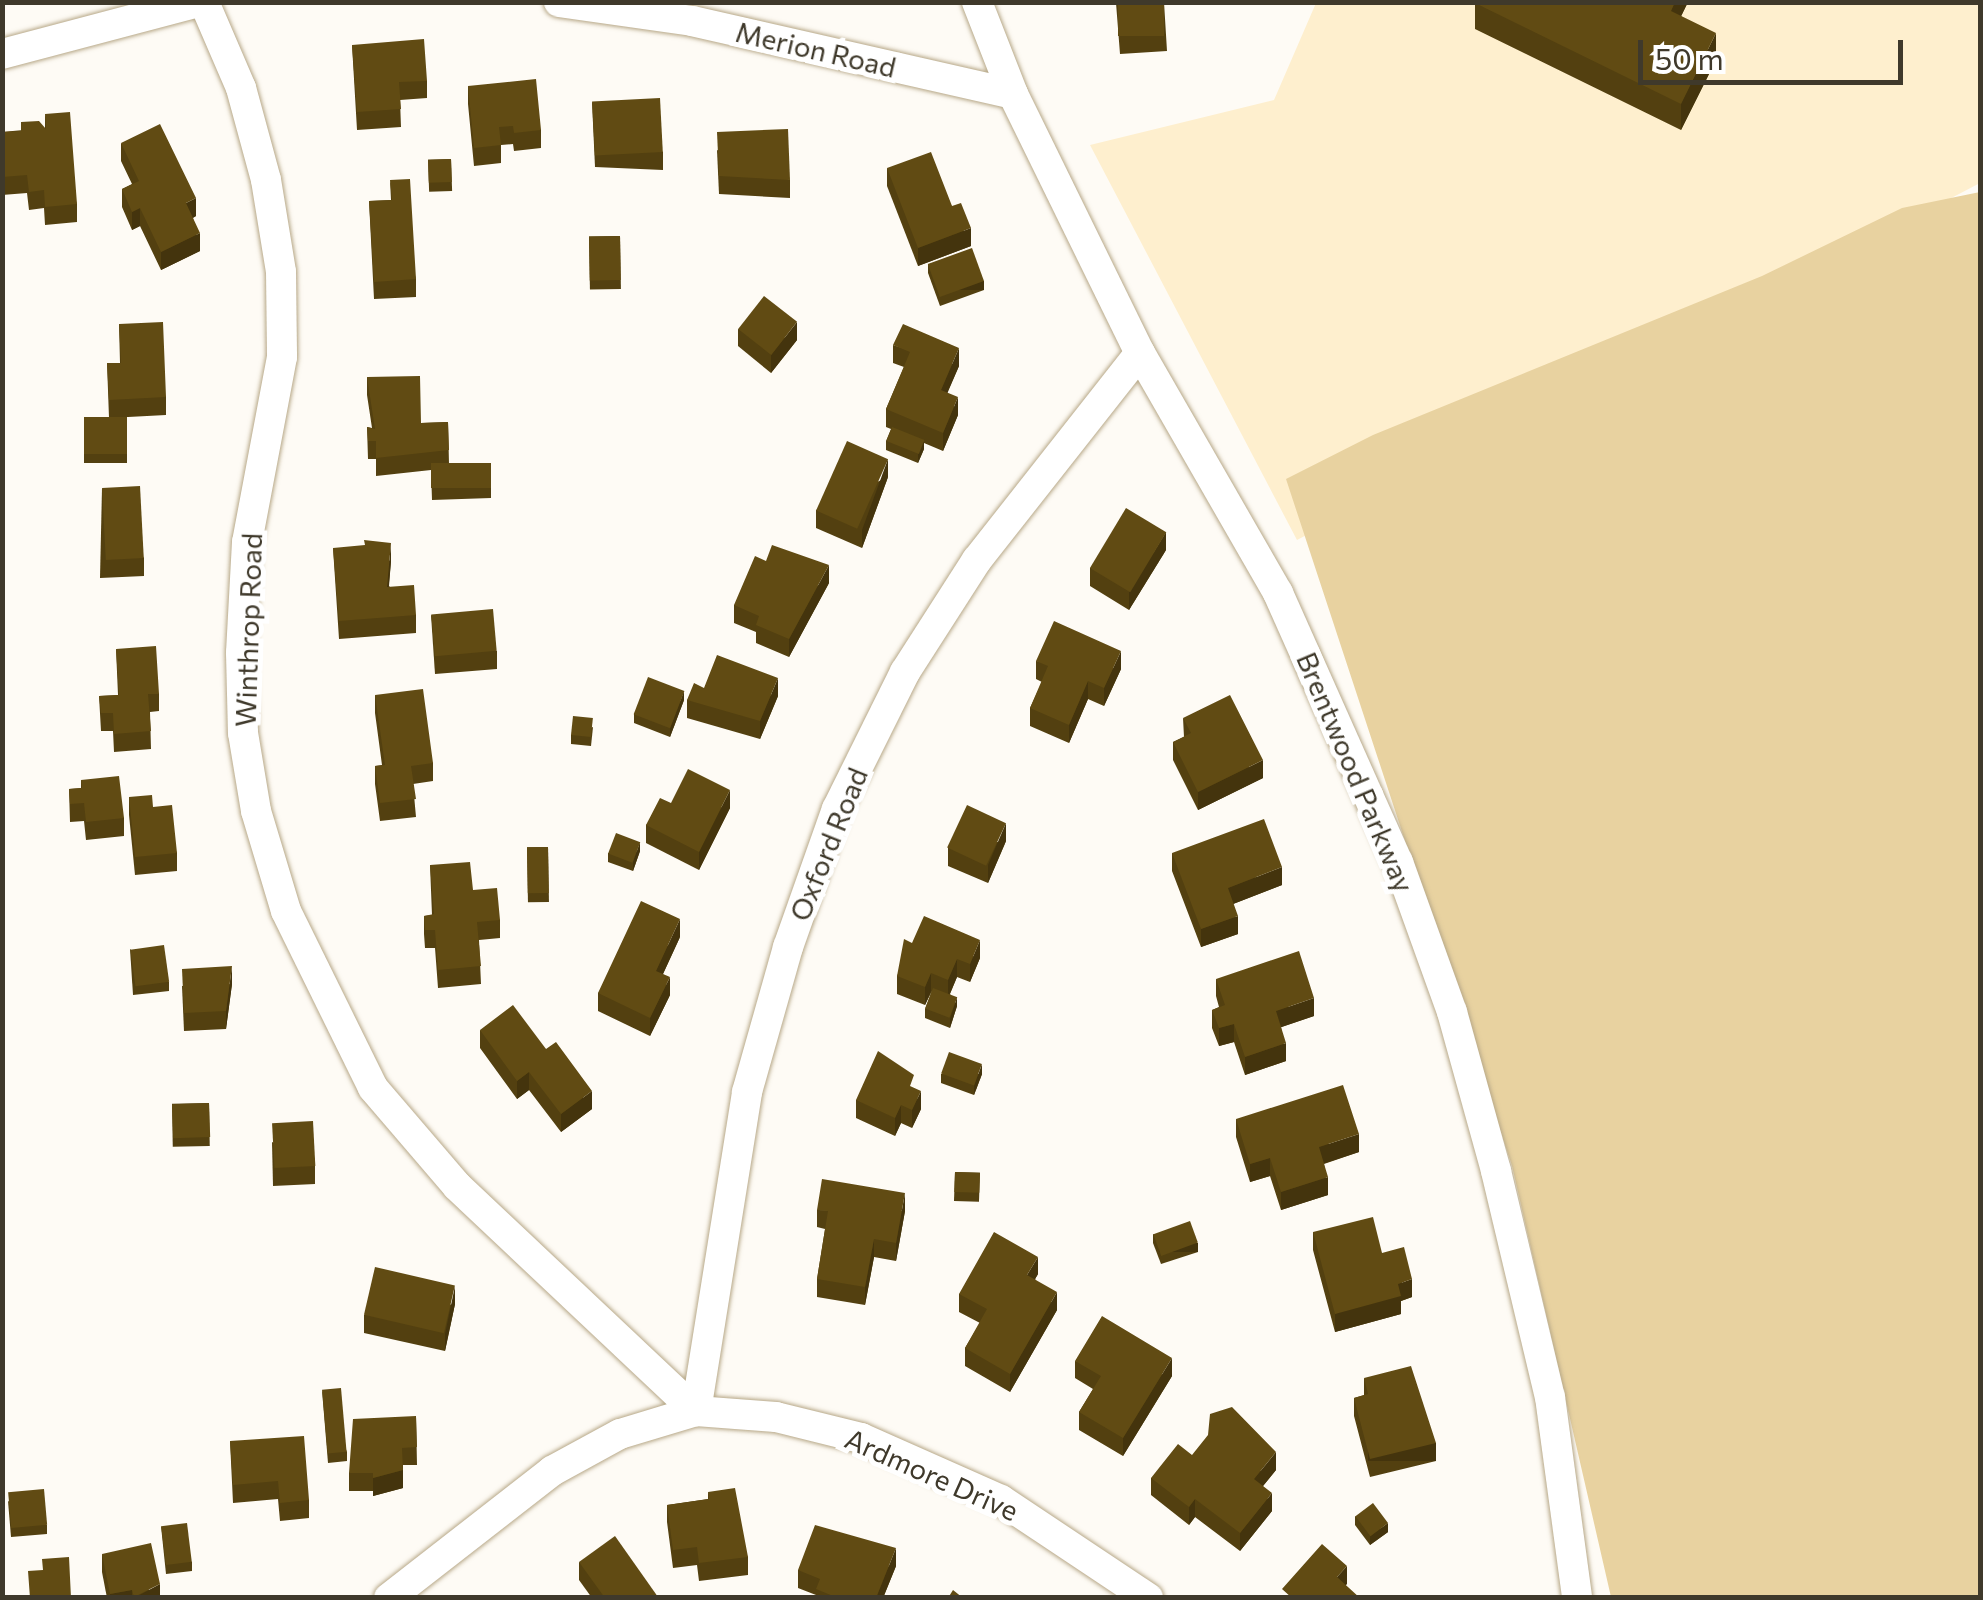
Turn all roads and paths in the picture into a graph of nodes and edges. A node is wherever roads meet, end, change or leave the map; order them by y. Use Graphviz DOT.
graph roads {
  1 [pos="202,2"];
  2 [pos="559,2"];
  3 [pos="978,2"];
  4 [pos="2,54"];
  5 [pos="1013,94"];
  6 [pos="1140,353"];
  7 [pos="696,1412"];
  8 [pos="388,1598"];
  9 [pos="1148,1598"];
  10 [pos="1577,1598"];
  1 -- 4 [label="street"];
  1 -- 7 [label="street, Winthrop Road"];
  2 -- 5 [label="street, Merion Road"];
  3 -- 5 [label="street, Brentwood Parkway"];
  5 -- 6 [label="street, Brentwood Parkway"];
  6 -- 7 [label="street, Oxford Road"];
  6 -- 10 [label="street, Brentwood Parkway"];
  7 -- 8 [label="street, Ardmore Drive"];
  7 -- 9 [label="street, Ardmore Drive"];
}
